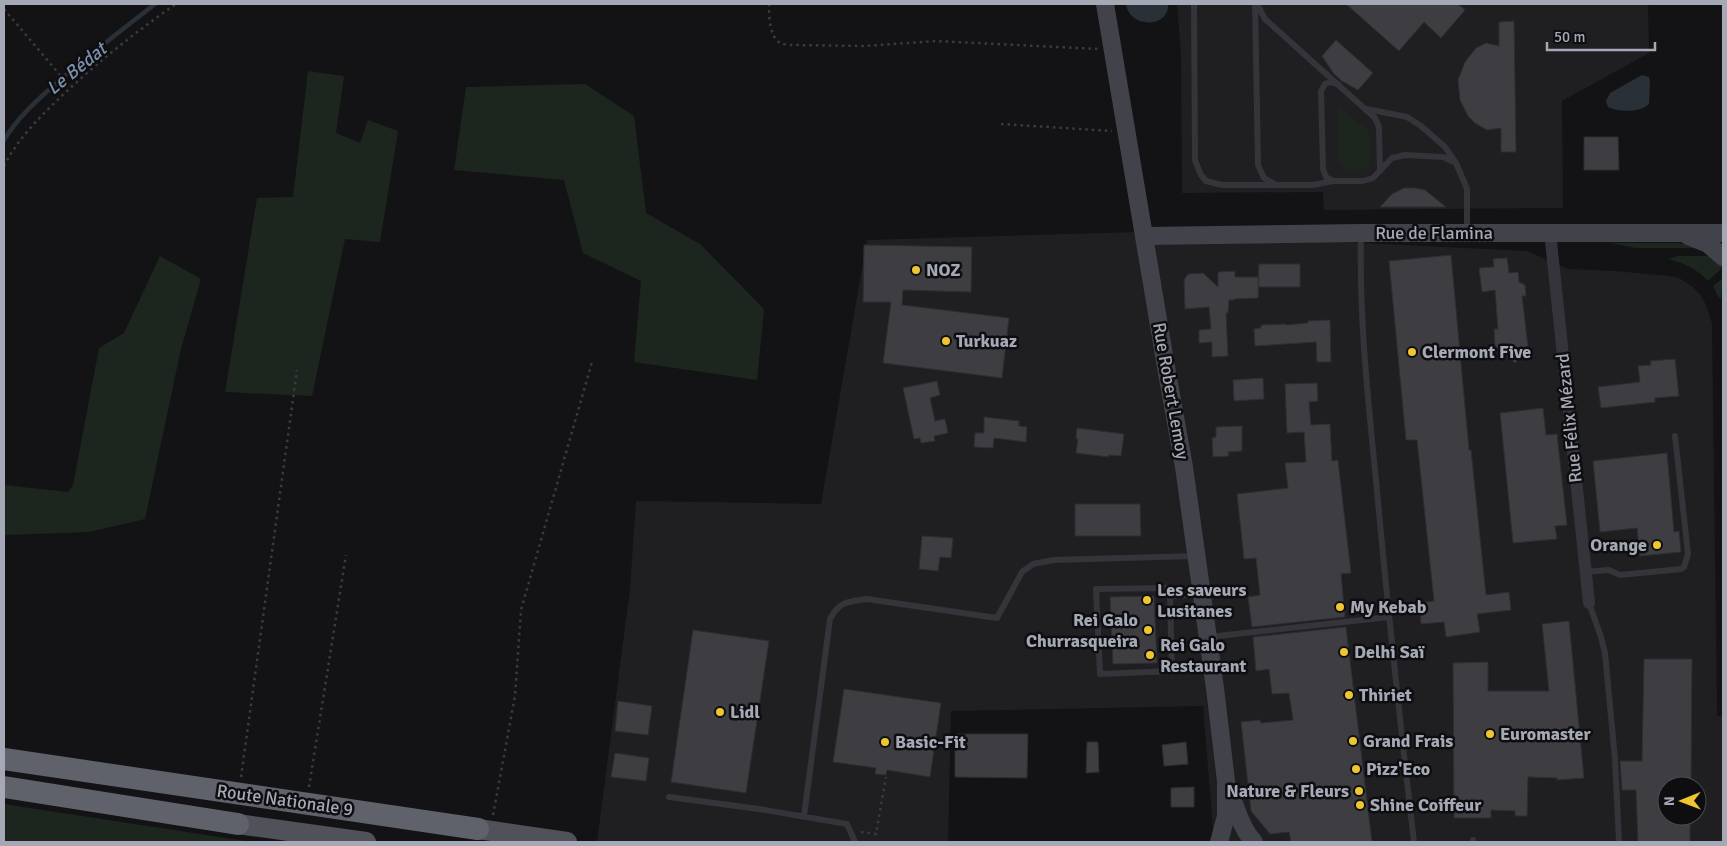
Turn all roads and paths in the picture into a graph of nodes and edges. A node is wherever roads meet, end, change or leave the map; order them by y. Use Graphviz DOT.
graph roads {
  1 [pos="176,4"];
  2 [pos="769,4"];
  3 [pos="1105,4"];
  4 [pos="1194,4"];
  5 [pos="1256,4"];
  6 [pos="4,9"];
  7 [pos="1112,48"];
  8 [pos="1339,84"];
  9 [pos="71,88"];
  10 [pos="1367,109"];
  11 [pos="1001,124"];
  12 [pos="1126,131"];
  13 [pos="1456,163"];
  14 [pos="4,166"];
  15 [pos="1380,171"];
  16 [pos="1333,181"];
  17 [pos="1277,185"];
  18 [pos="1550,232"];
  19 [pos="1670,232"];
  20 [pos="1361,233"];
  21 [pos="1467,233"];
  22 [pos="1723,233"];
  23 [pos="1144,236"];
  24 [pos="1723,257"];
  25 [pos="592,362"];
  26 [pos="297,370"];
  27 [pos="1675,436"];
  28 [pos="346,555"];
  29 [pos="1197,556"];
  30 [pos="1585,572"];
  31 [pos="1202,594"];
  32 [pos="1170,596"];
  33 [pos="1589,603"];
  34 [pos="1389,617"];
  35 [pos="1208,637"];
  36 [pos="4,759"];
  37 [pos="886,777"];
  38 [pos="1226,780"];
  39 [pos="4,787"];
  40 [pos="239,794"];
  41 [pos="669,797"];
  42 [pos="306,804"];
  43 [pos="804,816"];
  44 [pos="238,824"];
  45 [pos="484,830"];
  46 [pos="861,837"];
  47 [pos="366,842"];
  48 [pos="567,842"];
  49 [pos="855,842"];
  50 [pos="1218,842"];
  51 [pos="1254,842"];
  52 [pos="1414,842"];
  53 [pos="1618,842"];
  1 -- 9 [label="path"];
  2 -- 7 [label="path"];
  3 -- 7 [label="main road, Rue Robert Lemoy"];
  4 -- 17 [label="lane"];
  5 -- 8 [label="lane"];
  5 -- 17 [label="lane"];
  6 -- 9 [label="path"];
  7 -- 12 [label="main road, Rue Robert Lemoy"];
  8 -- 10 [label="lane"];
  8 -- 16 [label="lane"];
  9 -- 14 [label="path"];
  10 -- 13 [label="lane"];
  10 -- 15 [label="lane"];
  11 -- 12 [label="path"];
  12 -- 23 [label="main road, Rue Robert Lemoy"];
  13 -- 15 [label="lane"];
  13 -- 21 [label="lane"];
  15 -- 16 [label="lane"];
  16 -- 17 [label="lane"];
  18 -- 19 [label="main road, Rue de Flamina"];
  18 -- 21 [label="main road, Rue de Flamina"];
  18 -- 30 [label="street, Rue Félix Mézard"];
  19 -- 22 [label="main road, Rue de Flamina"];
  19 -- 24 [label="main road"];
  20 -- 21 [label="main road, Rue de Flamina"];
  20 -- 23 [label="main road, Rue de Flamina"];
  20 -- 34 [label="lane"];
  23 -- 29 [label="main road, Rue Robert Lemoy"];
  25 -- 45 [label="path"];
  26 -- 40 [label="path"];
  27 -- 30 [label="lane"];
  28 -- 42 [label="path"];
  29 -- 31 [label="main road, Rue Robert Lemoy"];
  29 -- 43 [label="lane"];
  30 -- 33 [label="street, Rue Félix Mézard"];
  31 -- 32 [label="lane"];
  31 -- 35 [label="main road, Rue Robert Lemoy"];
  32 -- 32 [label="lane"];
  33 -- 53 [label="lane"];
  34 -- 35 [label="lane"];
  34 -- 52 [label="lane"];
  35 -- 38 [label="main road, Rue Robert Lemoy"];
  36 -- 40 [label="highway, Route Nationale 9"];
  37 -- 46 [label="path"];
  38 -- 50 [label="main road, Rue Robert Lemoy"];
  38 -- 51 [label="main road, Rue Robert Lemoy"];
  39 -- 44 [label="highway"];
  40 -- 42 [label="highway, Route Nationale 9"];
  41 -- 43 [label="lane"];
  42 -- 45 [label="highway, Route Nationale 9"];
  43 -- 49 [label="lane"];
  44 -- 47 [label="main road"];
  45 -- 48 [label="main road, Route Nationale 9"];
}
